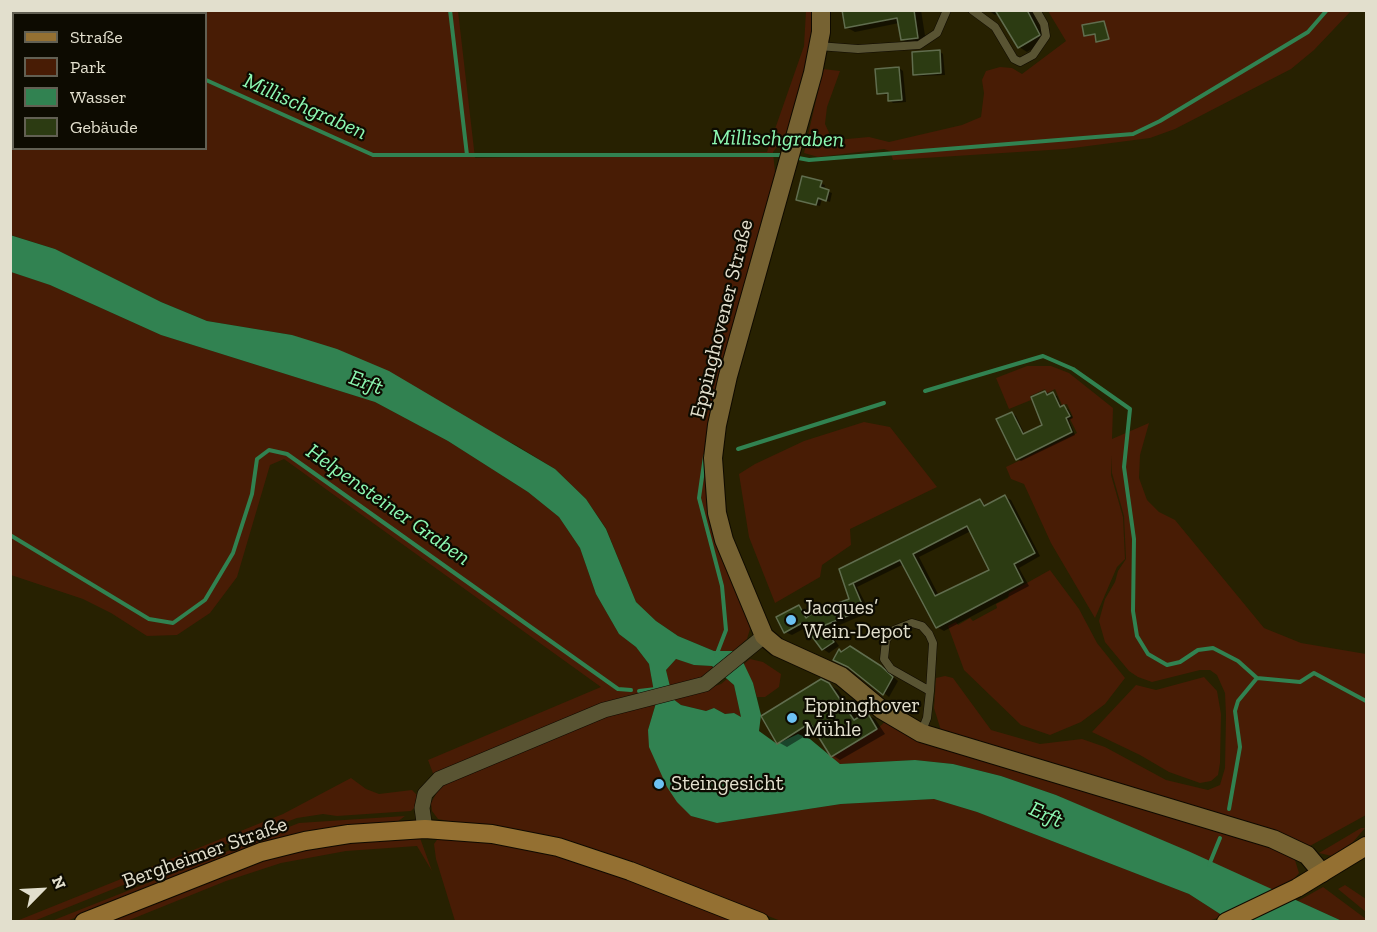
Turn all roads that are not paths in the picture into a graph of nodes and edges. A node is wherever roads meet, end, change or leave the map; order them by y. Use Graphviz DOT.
graph roads {
  1 [pos="821,10"];
  2 [pos="947,10"];
  3 [pos="972,10"];
  4 [pos="1036,10"];
  5 [pos="818,46"];
  6 [pos="764,636"];
  7 [pos="930,691"];
  8 [pos="921,733"];
  9 [pos="425,829"];
  10 [pos="1366,846"];
  11 [pos="1322,873"];
  12 [pos="84,921"];
  13 [pos="760,921"];
  14 [pos="1226,921"];
  1 -- 5 [label="main road, Eppinghovener Straße"];
  2 -- 5 [label="lane"];
  3 -- 4 [label="lane"];
  5 -- 6 [label="main road, Eppinghovener Straße"];
  6 -- 8 [label="main road"];
  6 -- 9 [label="street"];
  7 -- 7 [label="lane"];
  7 -- 8 [label="lane"];
  8 -- 11 [label="main road"];
  9 -- 12 [label="main road, Bergheimer Straße"];
  9 -- 13 [label="main road, Bergheimer Straße"];
  10 -- 11 [label="main road"];
  11 -- 14 [label="main road"];
}
